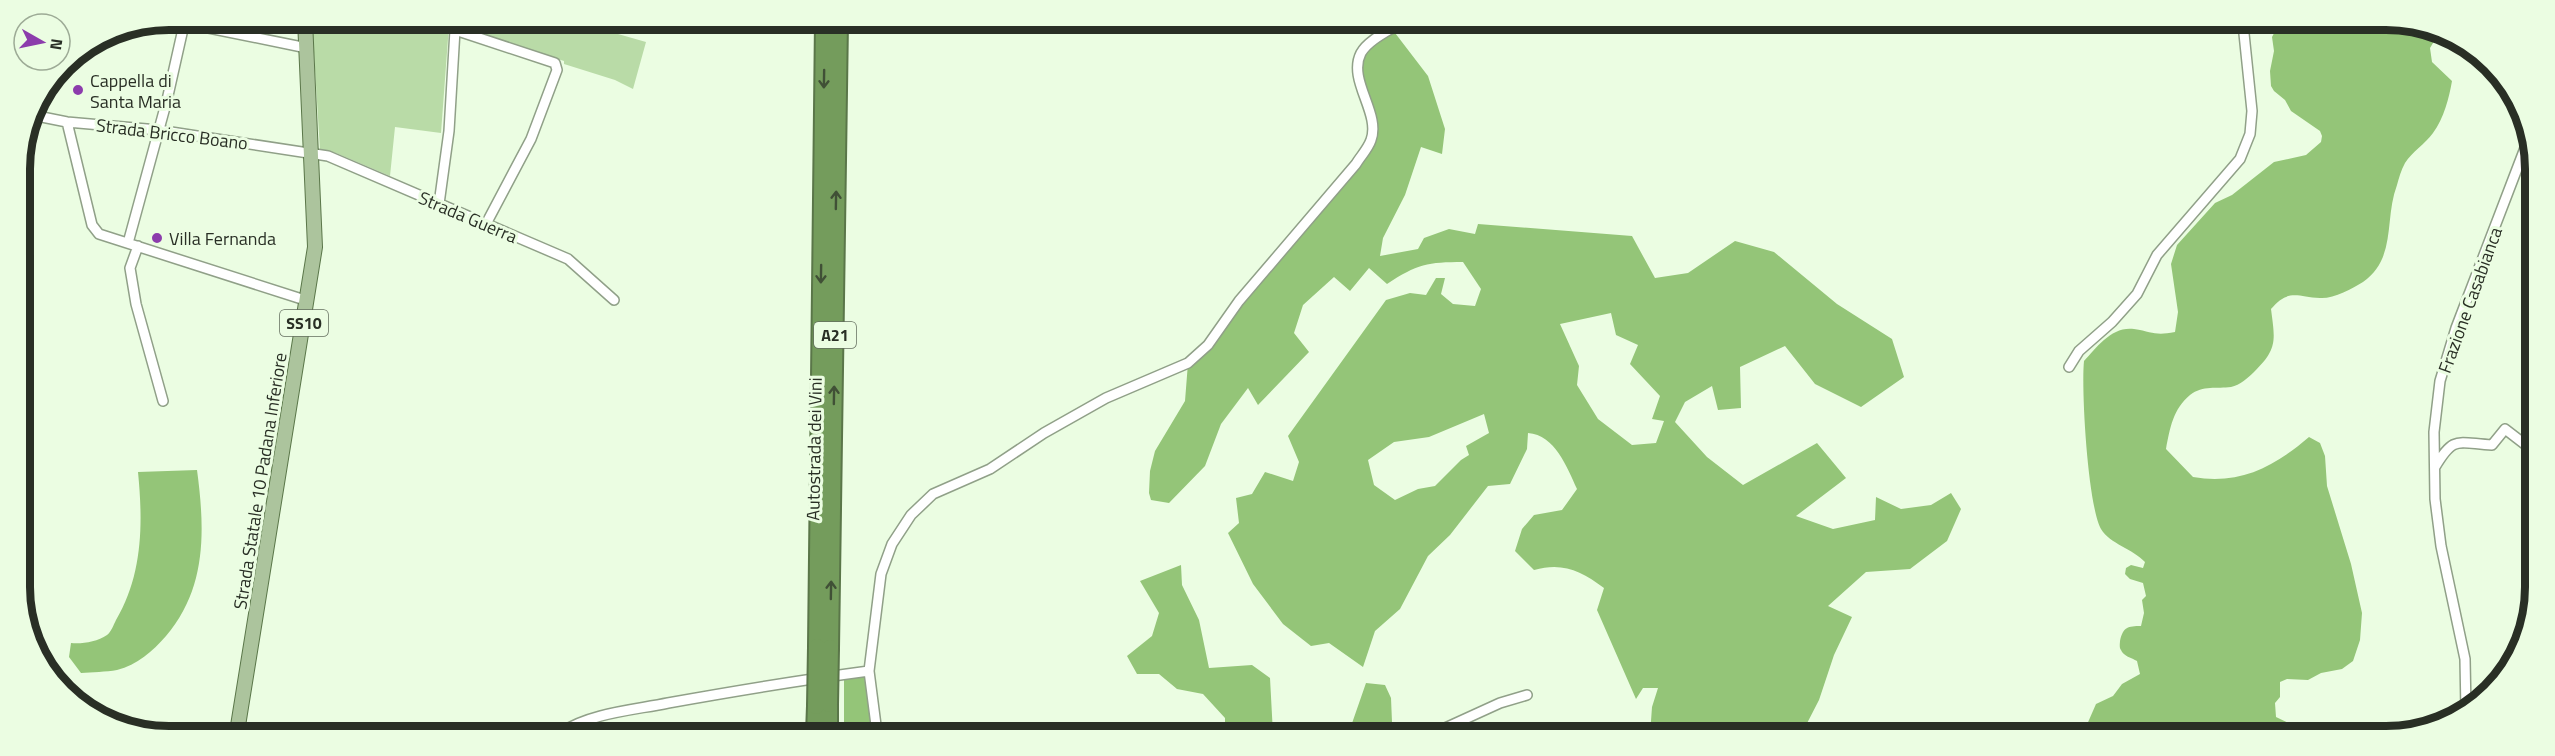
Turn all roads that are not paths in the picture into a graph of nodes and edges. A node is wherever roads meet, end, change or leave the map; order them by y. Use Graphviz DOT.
graph roads {
  1 [pos="182,30"];
  2 [pos="225,30"];
  3 [pos="306,30"];
  4 [pos="824,30"];
  5 [pos="839,30"];
  6 [pos="1390,30"];
  7 [pos="2244,30"];
  8 [pos="307,48"];
  9 [pos="40,117"];
  10 [pos="66,122"];
  11 [pos="158,130"];
  12 [pos="2524,151"];
  13 [pos="312,153"];
  14 [pos="439,204"];
  15 [pos="486,224"];
  16 [pos="133,244"];
  17 [pos="614,300"];
  18 [pos="308,301"];
  19 [pos="2069,367"];
  20 [pos="163,401"];
  21 [pos="2525,444"];
  22 [pos="2433,470"];
  23 [pos="824,648"];
  24 [pos="868,671"];
  25 [pos="1527,694"];
  26 [pos="2466,701"];
  27 [pos="823,705"];
  28 [pos="238,726"];
  29 [pos="572,726"];
  30 [pos="817,726"];
  31 [pos="828,726"];
  32 [pos="876,726"];
  33 [pos="1450,726"];
  1 -- 11 [label="street"];
  2 -- 8 [label="street"];
  3 -- 8 [label="main road, Strada Statale 10 Padana Inferiore / SS10"];
  4 -- 23 [label="highway, Autostrada dei Vini / A21, one-way"];
  23 -- 5 [label="highway, Autostrada dei Vini / A21, one-way"];
  6 -- 24 [label="street"];
  7 -- 19 [label="street"];
  8 -- 13 [label="main road, Strada Statale 10 Padana Inferiore / SS10"];
  9 -- 10 [label="street, Strada Bricco Boano"];
  10 -- 11 [label="street, Strada Bricco Boano"];
  10 -- 16 [label="street"];
  11 -- 13 [label="street, Strada Bricco Boano"];
  11 -- 16 [label="street"];
  12 -- 22 [label="street, Frazione Casabianca"];
  13 -- 14 [label="street, Strada Guerra"];
  13 -- 18 [label="main road, Strada Statale 10 Padana Inferiore / SS10"];
  14 -- 15 [label="street, Strada Guerra"];
  14 -- 15 [label="street"];
  15 -- 17 [label="street, Strada Guerra"];
  16 -- 18 [label="street"];
  16 -- 20 [label="street"];
  18 -- 28 [label="main road, Strada Statale 10 Padana Inferiore / SS10"];
  21 -- 22 [label="street"];
  22 -- 26 [label="street, Frazione Casabianca"];
  23 -- 27 [label="highway, Autostrada dei Vini / A21, bridge"];
  24 -- 29 [label="street"];
  24 -- 32 [label="street"];
  25 -- 33 [label="street"];
  27 -- 30 [label="highway, Autostrada dei Vini / A21"];
  27 -- 31 [label="highway, Autostrada dei Vini / A21"];
}
